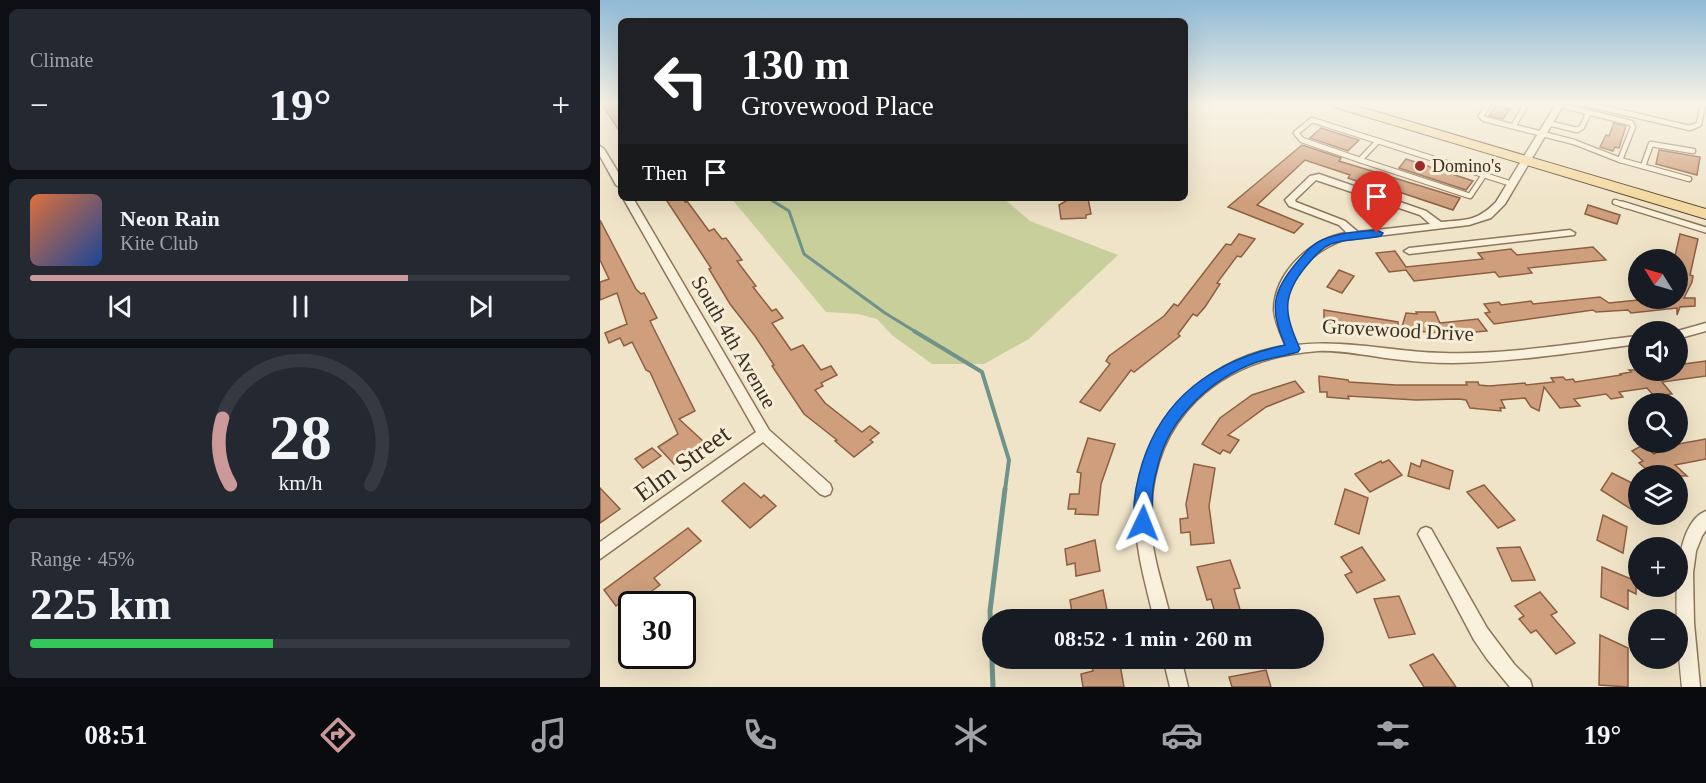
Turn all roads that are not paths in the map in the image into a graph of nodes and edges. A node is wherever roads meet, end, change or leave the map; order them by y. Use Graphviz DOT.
graph roads {
  1 [pos="1299,136"];
  2 [pos="1362,136"];
  3 [pos="1456,136"];
  4 [pos="1467,136"];
  5 [pos="1540,136"];
  6 [pos="1553,136"];
  7 [pos="1629,136"];
  8 [pos="1378,141"];
  9 [pos="600,149"];
  10 [pos="1693,150"];
  11 [pos="1529,156"];
  12 [pos="1360,160"];
  13 [pos="1620,160"];
  14 [pos="1643,166"];
  15 [pos="1484,175"];
  16 [pos="1689,179"];
  17 [pos="618,180"];
  18 [pos="1512,184"];
  19 [pos="630,201"];
  20 [pos="1615,202"];
  21 [pos="1706,202"];
  22 [pos="1706,214"];
  23 [pos="1469,222"];
  24 [pos="1439,226"];
  25 [pos="1706,230"];
  26 [pos="1570,233"];
  27 [pos="1355,235"];
  28 [pos="1489,243"];
  29 [pos="1409,251"];
  30 [pos="1706,327"];
  31 [pos="1688,332"];
  32 [pos="1628,341"];
  33 [pos="1293,349"];
  34 [pos="764,434"];
  35 [pos="825,489"];
  36 [pos="1706,519"];
  37 [pos="1426,534"];
  38 [pos="600,552"];
  39 [pos="1161,609"];
  40 [pos="1175,669"];
  41 [pos="1179,687"];
  42 [pos="1523,687"];
  43 [pos="1691,687"];
  1 -- 12 [label="lane"];
  2 -- 8 [label="lane"];
  3 -- 11 [label="main road"];
  4 -- 11 [label="main road"];
  5 -- 11 [label="street"];
  6 -- 13 [label="lane"];
  7 -- 13 [label="lane"];
  8 -- 12 [label="lane"];
  8 -- 15 [label="lane"];
  9 -- 17 [label="street"];
  10 -- 14 [label="lane"];
  11 -- 18 [label="street"];
  11 -- 21 [label="main road"];
  11 -- 22 [label="main road"];
  12 -- 15 [label="lane"];
  13 -- 14 [label="lane"];
  14 -- 16 [label="lane"];
  15 -- 18 [label="lane"];
  18 -- 23 [label="street"];
  19 -- 34 [label="street, South 4th Avenue"];
  20 -- 25 [label="lane"];
  23 -- 24 [label="street"];
  23 -- 28 [label="street"];
  24 -- 27 [label="street"];
  24 -- 27 [label="street"];
  26 -- 28 [label="street"];
  27 -- 33 [label="street"];
  28 -- 29 [label="street"];
  30 -- 31 [label="street"];
  32 -- 33 [label="street, Grovewood Drive"];
  33 -- 39 [label="street, Grovewood Drive"];
  34 -- 35 [label="street, South 4th Avenue"];
  34 -- 38 [label="street, Elm Street"];
  36 -- 43 [label="street"];
  37 -- 42 [label="street"];
  40 -- 41 [label="street"];
}
